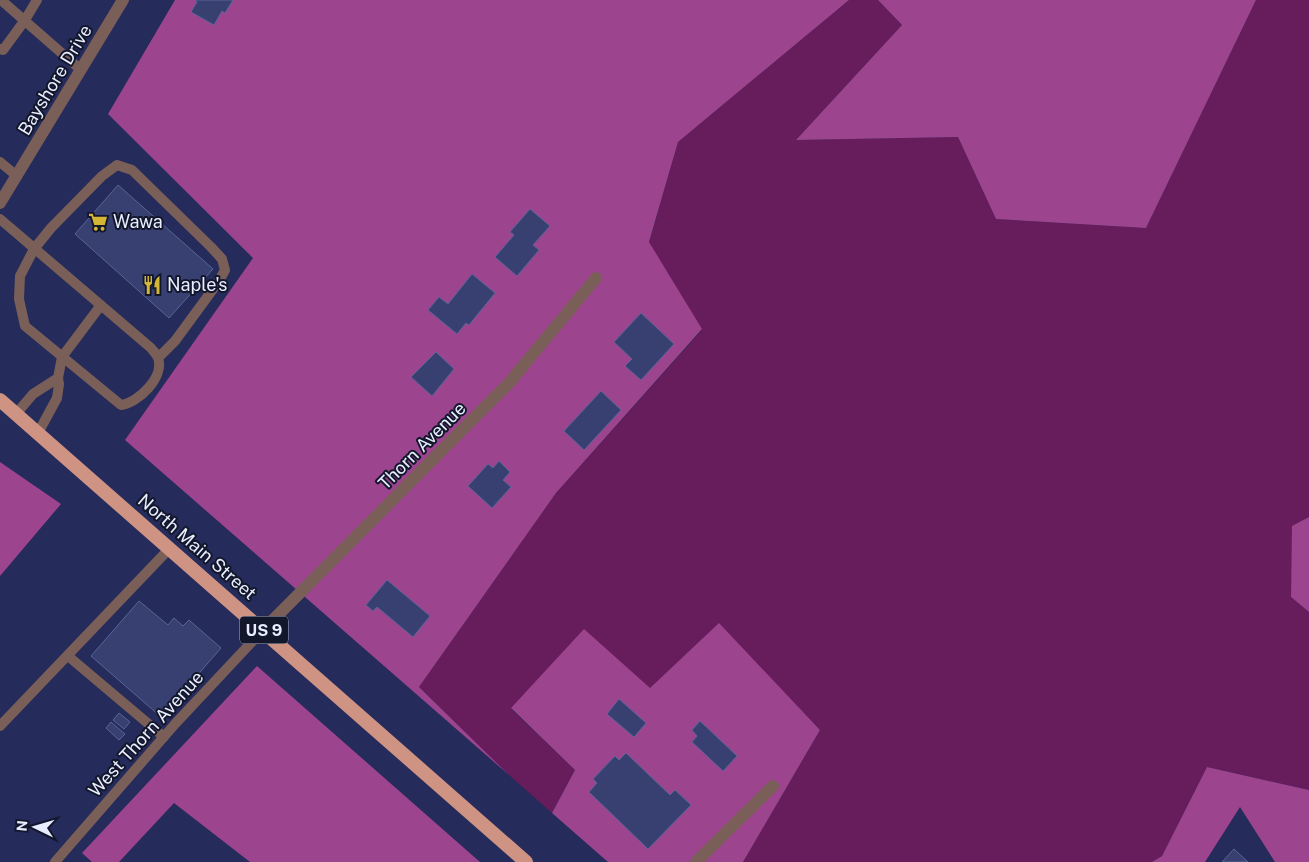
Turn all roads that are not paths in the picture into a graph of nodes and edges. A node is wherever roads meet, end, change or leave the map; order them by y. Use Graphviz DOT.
graph roads {
  1 [pos="1,0"];
  2 [pos="37,0"];
  3 [pos="123,0"];
  4 [pos="25,20"];
  5 [pos="0,49"];
  6 [pos="81,70"];
  7 [pos="0,162"];
  8 [pos="16,176"];
  9 [pos="0,203"];
  10 [pos="0,219"];
  11 [pos="34,249"];
  12 [pos="596,278"];
  13 [pos="101,305"];
  14 [pos="62,356"];
  15 [pos="158,358"];
  16 [pos="58,378"];
  17 [pos="0,400"];
  18 [pos="16,414"];
  19 [pos="38,433"];
  20 [pos="170,548"];
  21 [pos="263,630"];
  22 [pos="68,656"];
  23 [pos="0,726"];
  24 [pos="164,737"];
  25 [pos="773,786"];
  26 [pos="55,862"];
  27 [pos="526,862"];
  28 [pos="696,862"];
  1 -- 4 [label="lane"];
  2 -- 4 [label="lane"];
  3 -- 6 [label="street, Bayshore Drive"];
  4 -- 5 [label="lane"];
  4 -- 6 [label="lane"];
  6 -- 8 [label="street, Bayshore Drive"];
  7 -- 8 [label="lane"];
  8 -- 9 [label="street, Bayshore Drive"];
  10 -- 11 [label="lane"];
  11 -- 13 [label="lane"];
  11 -- 14 [label="lane"];
  11 -- 15 [label="lane"];
  12 -- 21 [label="street, Thorn Avenue"];
  13 -- 14 [label="lane"];
  13 -- 15 [label="lane"];
  14 -- 15 [label="lane"];
  14 -- 16 [label="lane"];
  16 -- 18 [label="lane"];
  16 -- 19 [label="lane"];
  17 -- 18 [label="highway, North Main Street / US 9"];
  18 -- 19 [label="highway, North Main Street / US 9"];
  19 -- 20 [label="highway, North Main Street / US 9"];
  20 -- 21 [label="highway, North Main Street / US 9"];
  20 -- 22 [label="lane"];
  21 -- 24 [label="lane, West Thorn Avenue"];
  21 -- 27 [label="highway, North Main Street / US 9"];
  22 -- 23 [label="lane"];
  22 -- 24 [label="lane"];
  24 -- 26 [label="lane, West Thorn Avenue"];
  25 -- 28 [label="street"];
}
